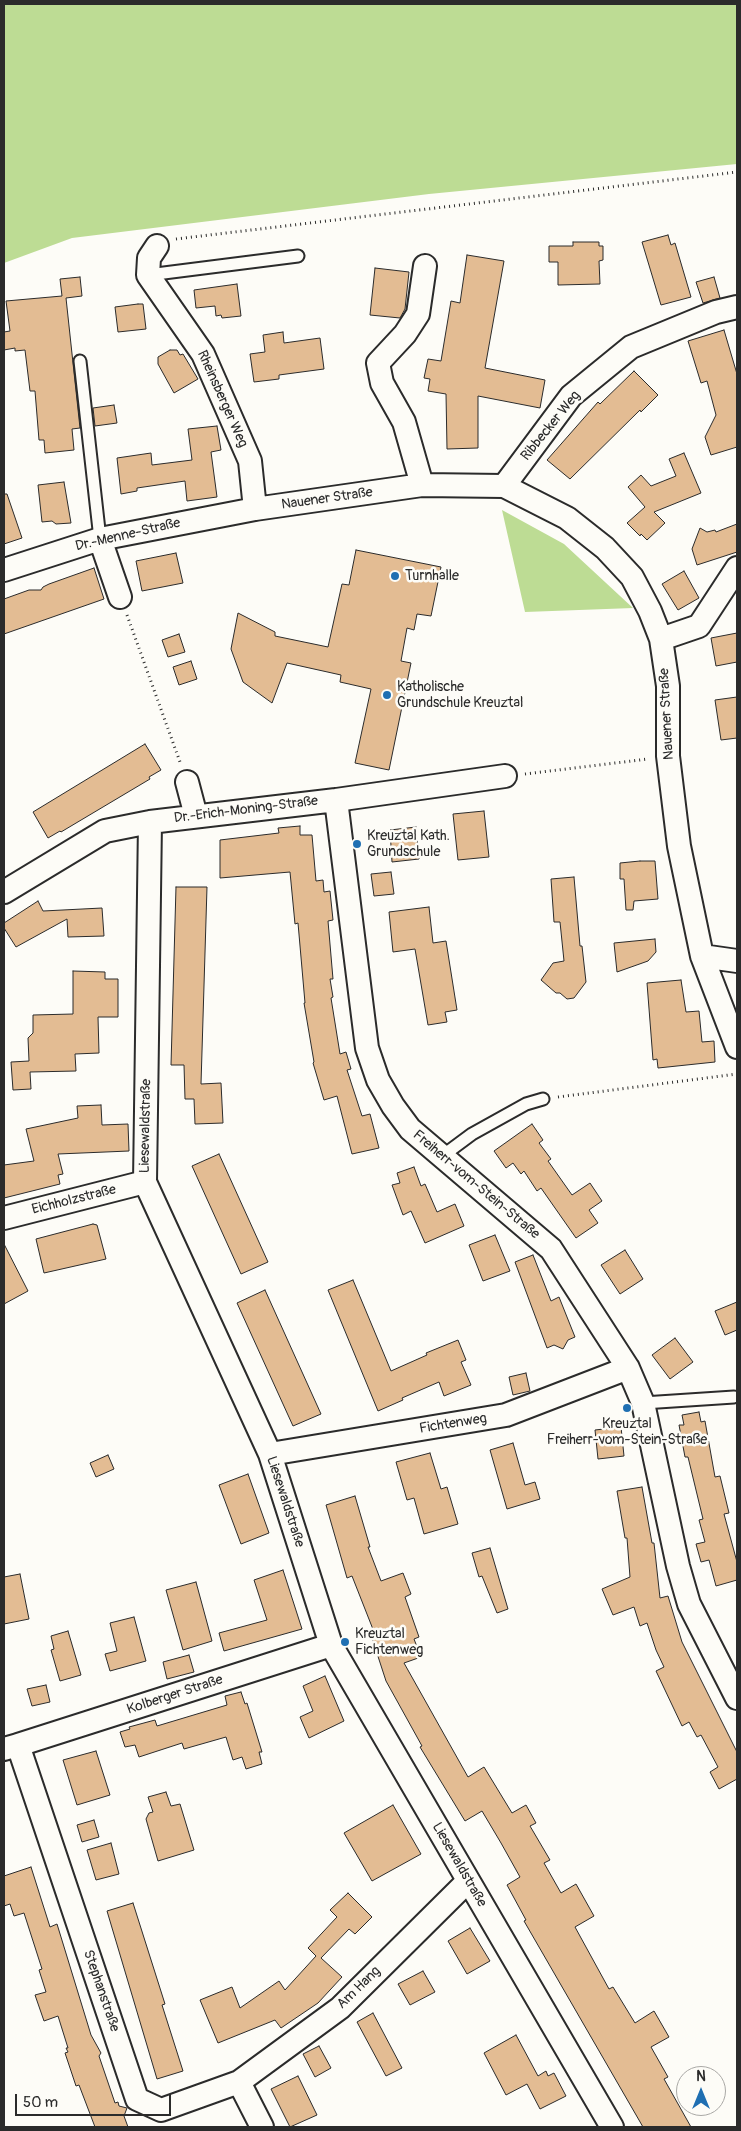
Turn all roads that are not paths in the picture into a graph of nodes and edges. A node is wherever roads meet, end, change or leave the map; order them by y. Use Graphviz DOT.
graph roads {
  1 [pos="157,246"];
  2 [pos="298,256"];
  3 [pos="425,266"];
  4 [pos="148,275"];
  5 [pos="737,307"];
  6 [pos="80,361"];
  7 [pos="422,485"];
  8 [pos="504,486"];
  9 [pos="255,509"];
  10 [pos="100,539"];
  11 [pos="737,568"];
  12 [pos="4,570"];
  13 [pos="120,597"];
  14 [pos="660,638"];
  15 [pos="505,776"];
  16 [pos="186,782"];
  17 [pos="336,800"];
  18 [pos="196,816"];
  19 [pos="150,822"];
  20 [pos="4,892"];
  21 [pos="702,956"];
  22 [pos="737,961"];
  23 [pos="737,1047"];
  24 [pos="543,1099"];
  25 [pos="441,1157"];
  26 [pos="145,1182"];
  27 [pos="4,1218"];
  28 [pos="628,1368"];
  29 [pos="734,1397"];
  30 [pos="643,1403"];
  31 [pos="270,1454"];
  32 [pos="330,1645"];
  33 [pos="737,1698"];
  34 [pos="11,1747"];
  35 [pos="468,1881"];
  36 [pos="239,2082"];
  37 [pos="160,2119"];
  38 [pos="262,2127"];
  39 [pos="612,2127"];
  1 -- 4 [label="street"];
  2 -- 4 [label="lane"];
  3 -- 7 [label="street"];
  4 -- 9 [label="street, Rheinsberger Weg"];
  5 -- 8 [label="street, Ribbecker Weg"];
  6 -- 10 [label="lane"];
  7 -- 8 [label="street, Nauener Straße"];
  7 -- 9 [label="street, Nauener Straße"];
  8 -- 14 [label="street, Nauener Straße"];
  9 -- 10 [label="street, Dr.-Menne-Straße"];
  10 -- 12 [label="street, Dr.-Menne-Straße"];
  10 -- 13 [label="street"];
  11 -- 14 [label="street"];
  14 -- 21 [label="street, Nauener Straße"];
  15 -- 17 [label="street, Dr.-Erich-Moning-Straße"];
  16 -- 18 [label="street"];
  17 -- 18 [label="street, Dr.-Erich-Moning-Straße"];
  17 -- 25 [label="street, Freiherr-vom-Stein-Straße"];
  18 -- 19 [label="street, Dr.-Erich-Moning-Straße"];
  19 -- 20 [label="street, Dr.-Erich-Moning-Straße"];
  19 -- 26 [label="street, Liesewaldstraße"];
  21 -- 22 [label="street"];
  21 -- 23 [label="street, Nauener Straße"];
  24 -- 25 [label="lane"];
  25 -- 28 [label="street, Freiherr-vom-Stein-Straße"];
  26 -- 27 [label="street, Eichholzstraße"];
  26 -- 31 [label="street, Liesewaldstraße"];
  28 -- 30 [label="street, Freiherr-vom-Stein-Straße"];
  28 -- 31 [label="street, Fichtenweg"];
  29 -- 30 [label="lane"];
  30 -- 33 [label="street, Freiherr-vom-Stein-Straße"];
  31 -- 32 [label="street, Liesewaldstraße"];
  32 -- 34 [label="street, Kolberger Straße"];
  32 -- 35 [label="street, Liesewaldstraße"];
  34 -- 37 [label="street, Stephanstraße"];
  35 -- 36 [label="street, Am Hang"];
  35 -- 39 [label="street, Liesewaldstraße"];
  36 -- 37 [label="street, Stephanstraße"];
  36 -- 38 [label="street"];
}
